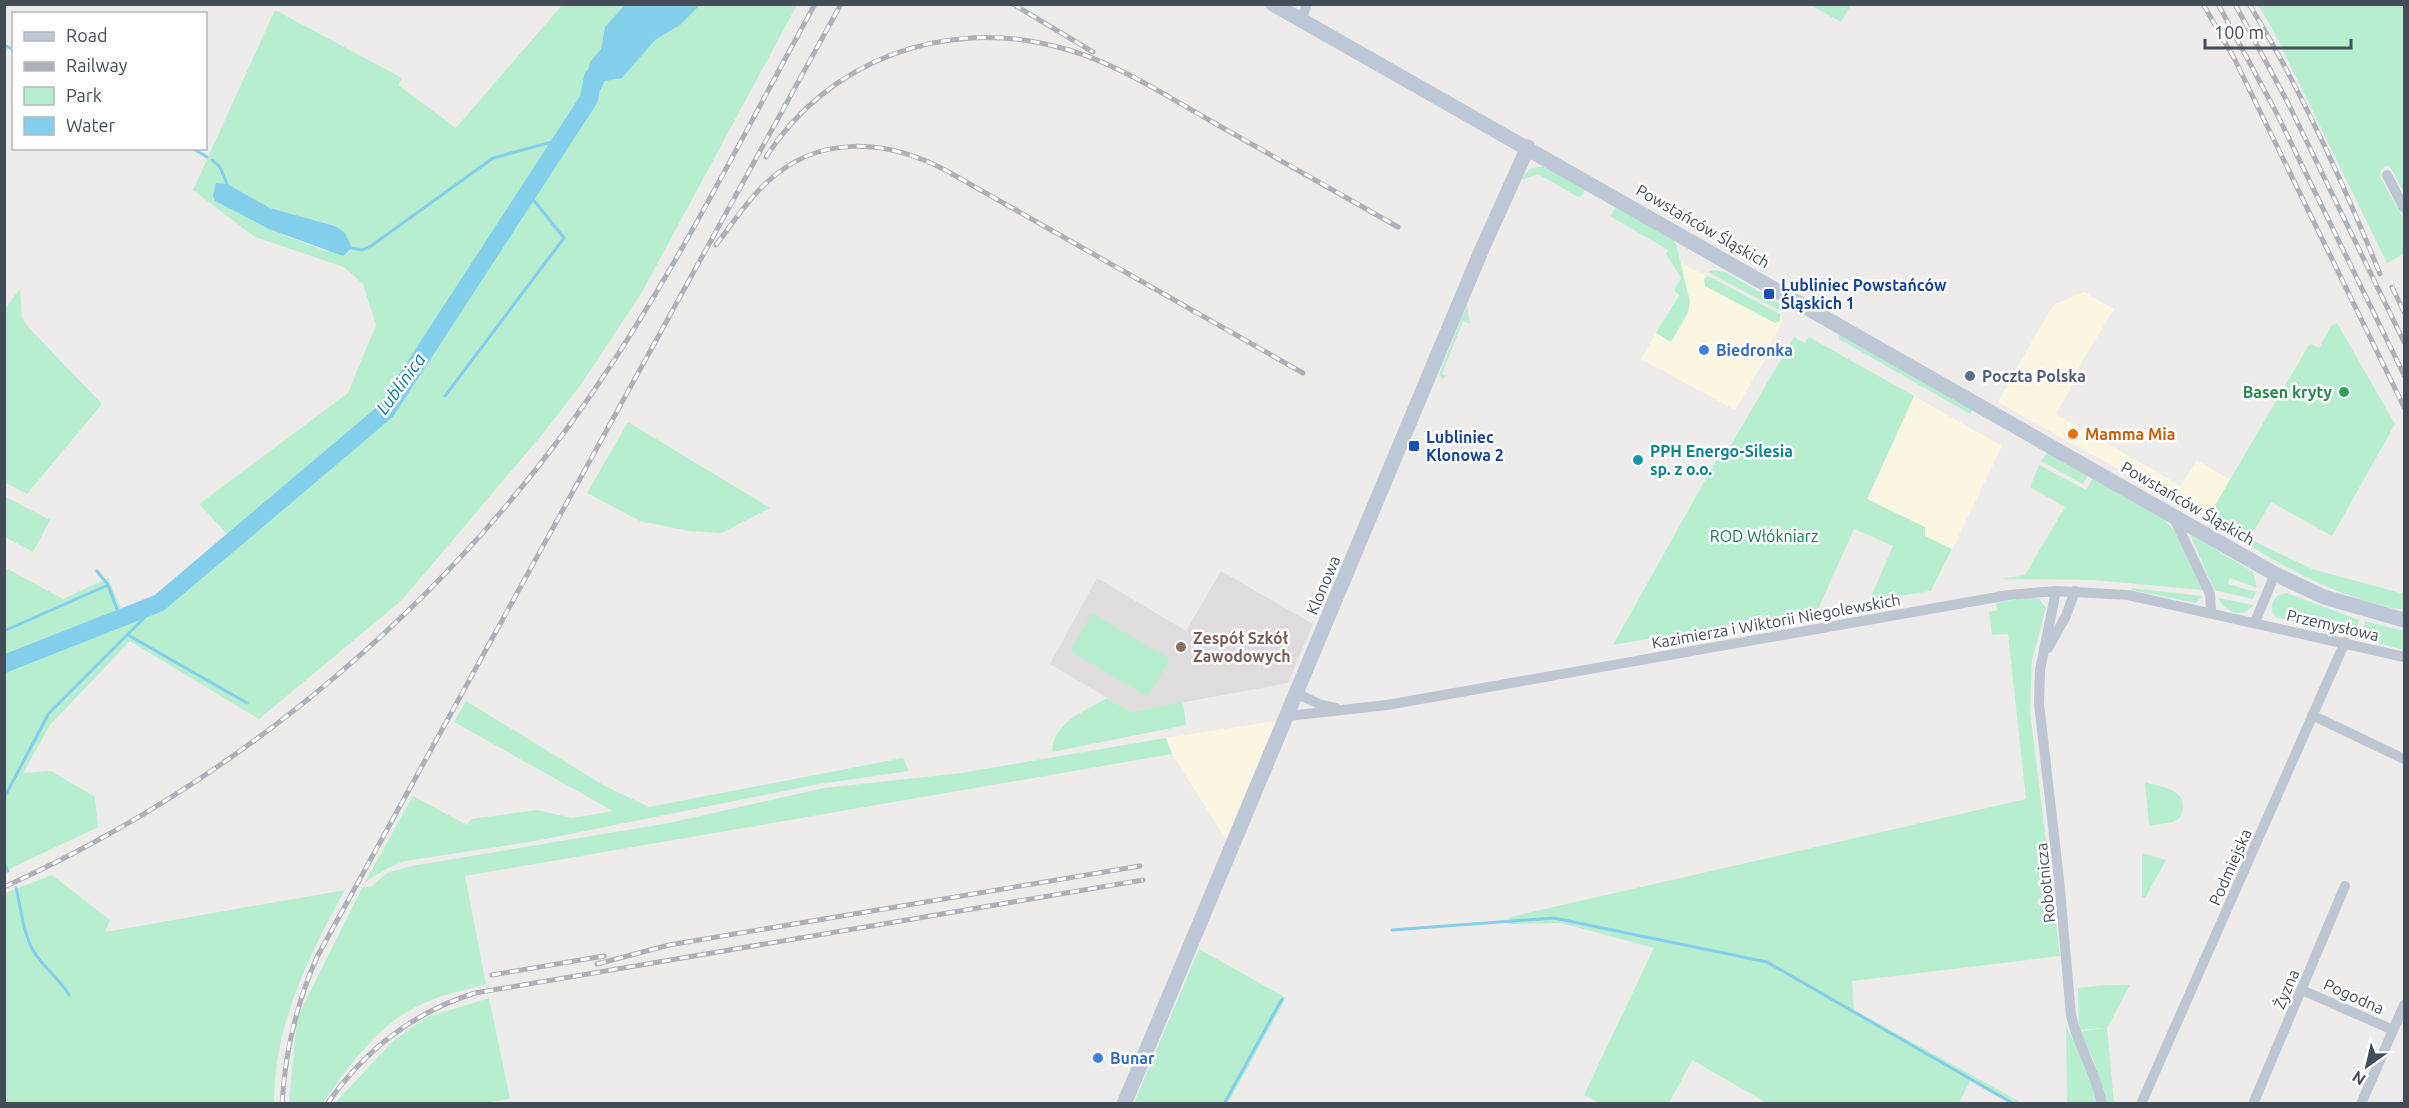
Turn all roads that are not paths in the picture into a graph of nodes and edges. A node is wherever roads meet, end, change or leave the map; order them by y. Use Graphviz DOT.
graph roads {
  1 [pos="1273,4"];
  2 [pos="1307,4"];
  3 [pos="1301,20"];
  4 [pos="1528,147"];
  5 [pos="2387,175"];
  6 [pos="2404,208"];
  7 [pos="2172,514"];
  8 [pos="2275,574"];
  9 [pos="2056,591"];
  10 [pos="2075,591"];
  11 [pos="2211,612"];
  12 [pos="2402,620"];
  13 [pos="2255,622"];
  14 [pos="2344,642"];
  15 [pos="2044,656"];
  16 [pos="2404,657"];
  17 [pos="1298,694"];
  18 [pos="1348,710"];
  19 [pos="2312,715"];
  20 [pos="1288,716"];
  21 [pos="2404,759"];
  22 [pos="2344,886"];
  23 [pos="2302,990"];
  24 [pos="2404,1005"];
  25 [pos="2393,1030"];
  26 [pos="1124,1104"];
  27 [pos="2102,1104"];
  28 [pos="2141,1104"];
  29 [pos="2253,1104"];
  30 [pos="2361,1104"];
  1 -- 3 [label="main road, Powstańców Śląskich"];
  2 -- 3 [label="street"];
  3 -- 4 [label="main road, Powstańców Śląskich"];
  4 -- 7 [label="main road, Powstańców Śląskich"];
  4 -- 17 [label="main road, Klonowa"];
  5 -- 6 [label="street"];
  7 -- 8 [label="main road, Powstańców Śląskich"];
  7 -- 11 [label="street"];
  8 -- 12 [label="main road, Powstańców Śląskich"];
  8 -- 13 [label="street"];
  9 -- 10 [label="street, Kazimierza i Wiktorii Niegolewskich"];
  9 -- 15 [label="street, Robotnicza"];
  9 -- 18 [label="street, Kazimierza i Wiktorii Niegolewskich"];
  10 -- 11 [label="street, Kazimierza i Wiktorii Niegolewskich"];
  10 -- 15 [label="street, Robotnicza"];
  11 -- 13 [label="street, Kazimierza i Wiktorii Niegolewskich"];
  13 -- 14 [label="street, Przemysłowa"];
  14 -- 16 [label="street, Przemysłowa"];
  14 -- 19 [label="street, Podmiejska"];
  15 -- 27 [label="street, Robotnicza"];
  17 -- 18 [label="street"];
  17 -- 20 [label="main road, Klonowa"];
  18 -- 20 [label="street, Kazimierza i Wiktorii Niegolewskich"];
  19 -- 21 [label="street"];
  19 -- 28 [label="street, Podmiejska"];
  20 -- 26 [label="main road, Klonowa"];
  22 -- 23 [label="street, Żyzna"];
  23 -- 25 [label="street, Pogodna"];
  23 -- 29 [label="street, Żyzna"];
  24 -- 25 [label="street"];
  25 -- 30 [label="street"];
}
